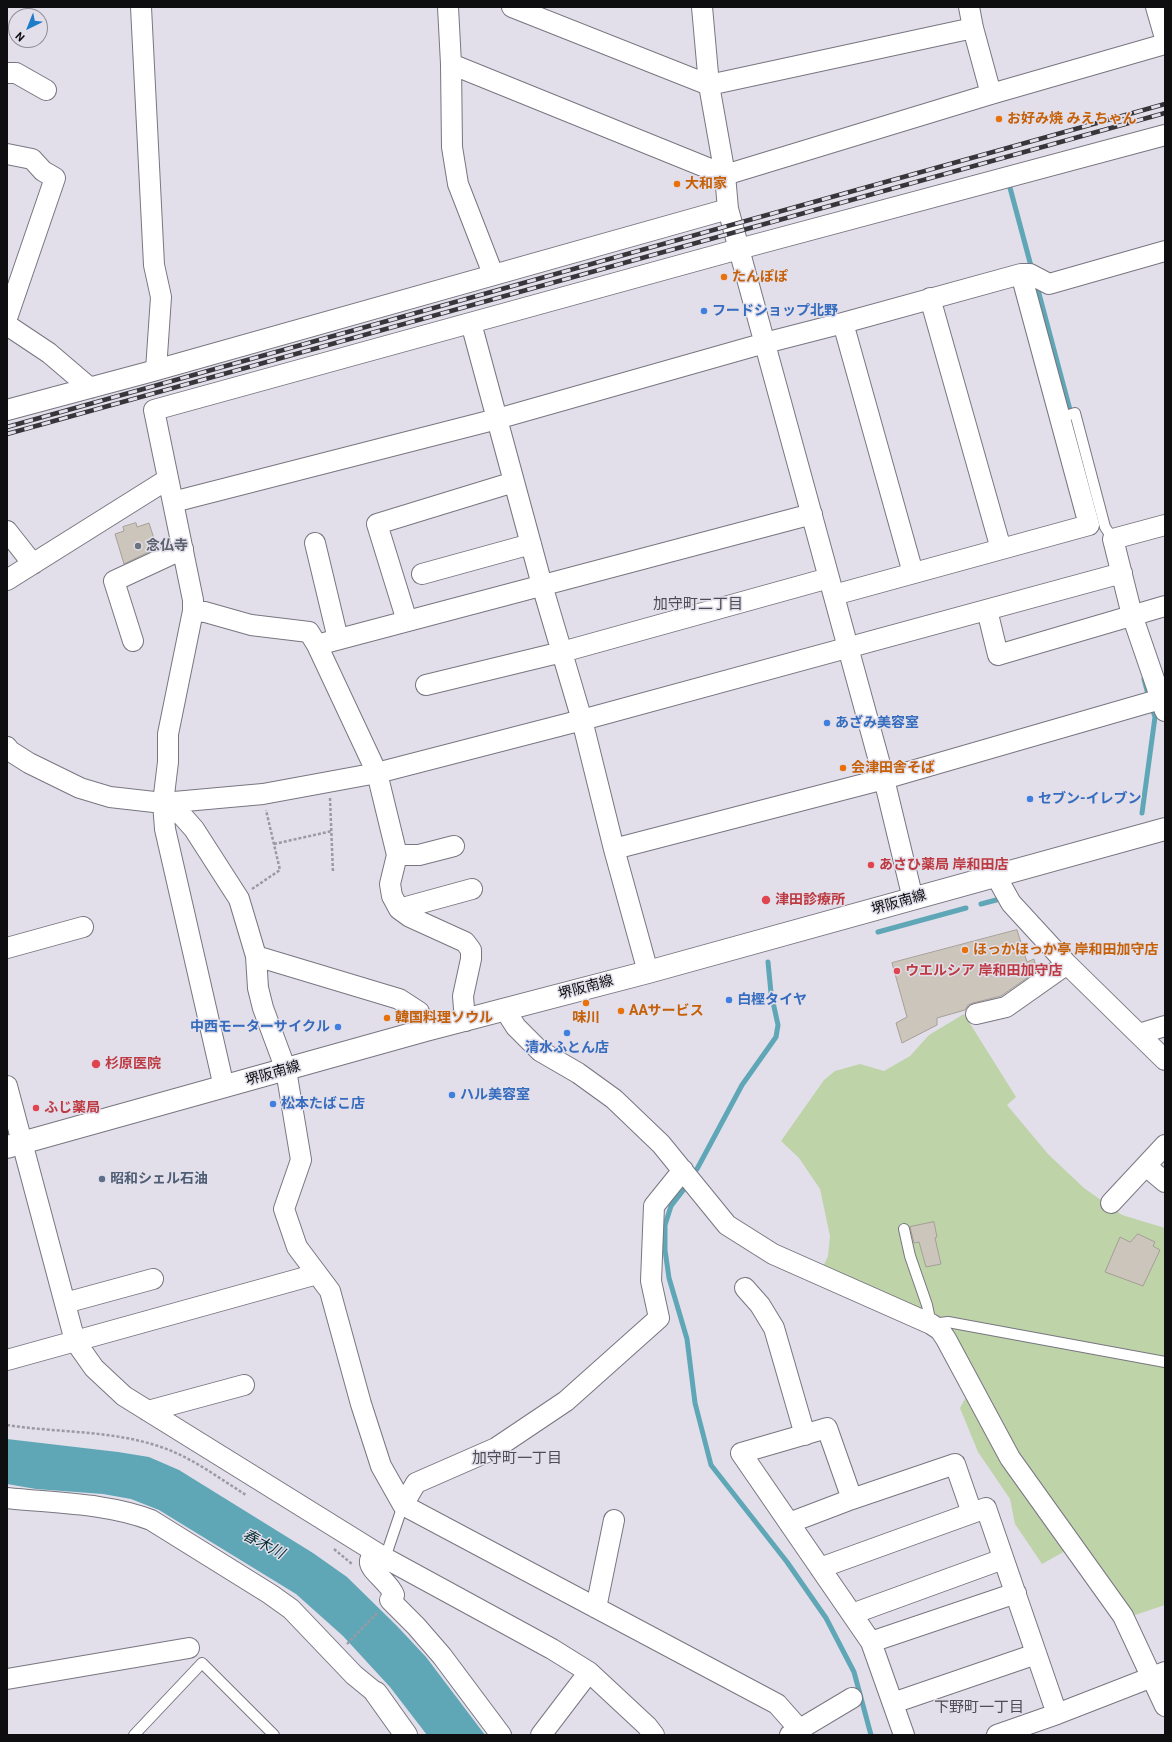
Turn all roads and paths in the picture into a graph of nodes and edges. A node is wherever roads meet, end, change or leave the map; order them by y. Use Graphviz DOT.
graph roads {
  1 [pos="140,7"];
  2 [pos="448,7"];
  3 [pos="512,7"];
  4 [pos="702,7"];
  5 [pos="969,7"];
  6 [pos="1156,7"];
  7 [pos="973,28"];
  8 [pos="1165,38"];
  9 [pos="1165,44"];
  10 [pos="451,64"];
  11 [pos="7,73"];
  12 [pos="709,85"];
  13 [pos="46,90"];
  14 [pos="991,94"];
  15 [pos="1165,135"];
  16 [pos="7,154"];
  17 [pos="725,175"];
  18 [pos="728,209"];
  19 [pos="739,249"];
  20 [pos="1165,251"];
  21 [pos="493,274"];
  22 [pos="1021,274"];
  23 [pos="930,298"];
  24 [pos="7,318"];
  25 [pos="471,323"];
  26 [pos="844,323"];
  27 [pos="7,325"];
  28 [pos="765,343"];
  29 [pos="156,370"];
  30 [pos="90,388"];
  31 [pos="7,410"];
  32 [pos="497,418"];
  33 [pos="1060,418"];
  34 [pos="168,479"];
  35 [pos="514,482"];
  36 [pos="173,502"];
  37 [pos="812,514"];
  38 [pos="1165,525"];
  39 [pos="7,531"];
  40 [pos="1113,539"];
  41 [pos="315,543"];
  42 [pos="531,544"];
  43 [pos="183,549"];
  44 [pos="1002,549"];
  45 [pos="32,564"];
  46 [pos="913,573"];
  47 [pos="1122,573"];
  48 [pos="422,574"];
  49 [pos="7,580"];
  50 [pos="542,585"];
  51 [pos="831,586"];
  52 [pos="1165,606"];
  53 [pos="987,610"];
  54 [pos="192,611"];
  55 [pos="1132,615"];
  56 [pos="407,621"];
  57 [pos="338,639"];
  58 [pos="133,641"];
  59 [pos="317,644"];
  60 [pos="848,648"];
  61 [pos="562,652"];
  62 [pos="426,685"];
  63 [pos="1163,705"];
  64 [pos="582,720"];
  65 [pos="7,747"];
  66 [pos="377,773"];
  67 [pos="884,779"];
  68 [pos="329,782"];
  69 [pos="262,794"];
  70 [pos="166,802"];
  71 [pos="1165,829"];
  72 [pos="332,831"];
  73 [pos="274,844"];
  74 [pos="445,844"];
  75 [pos="614,849"];
  76 [pos="397,854"];
  77 [pos="333,873"];
  78 [pos="996,876"];
  79 [pos="472,888"];
  80 [pos="239,899"];
  81 [pos="913,899"];
  82 [pos="399,909"];
  83 [pos="82,927"];
  84 [pos="7,948"];
  85 [pos="256,956"];
  86 [pos="1067,964"];
  87 [pos="648,972"];
  88 [pos="505,1010"];
  89 [pos="976,1014"];
  90 [pos="465,1021"];
  91 [pos="1165,1026"];
  92 [pos="426,1030"];
  93 [pos="1139,1034"];
  94 [pos="1165,1060"];
  95 [pos="286,1070"];
  96 [pos="7,1086"];
  97 [pos="224,1087"];
  98 [pos="15,1145"];
  99 [pos="1165,1145"];
  100 [pos="1146,1166"];
  101 [pos="683,1170"];
  102 [pos="1165,1182"];
  103 [pos="1111,1203"];
  104 [pos="904,1229"];
  105 [pos="317,1274"];
  106 [pos="152,1279"];
  107 [pos="745,1288"];
  108 [pos="65,1303"];
  109 [pos="931,1324"];
  110 [pos="75,1342"];
  111 [pos="7,1360"];
  112 [pos="1165,1362"];
  113 [pos="244,1385"];
  114 [pos="148,1411"];
  115 [pos="7,1425"];
  116 [pos="805,1435"];
  117 [pos="247,1496"];
  118 [pos="7,1498"];
  119 [pos="852,1499"];
  120 [pos="403,1505"];
  121 [pos="972,1513"];
  122 [pos="614,1520"];
  123 [pos="789,1523"];
  124 [pos="333,1549"];
  125 [pos="379,1555"];
  126 [pos="1004,1559"];
  127 [pos="354,1565"];
  128 [pos="820,1568"];
  129 [pos="1016,1593"];
  130 [pos="390,1600"];
  131 [pos="596,1608"];
  132 [pos="852,1614"];
  133 [pos="871,1642"];
  134 [pos="188,1648"];
  135 [pos="341,1650"];
  136 [pos="1036,1654"];
  137 [pos="589,1672"];
  138 [pos="1158,1674"];
  139 [pos="7,1679"];
  140 [pos="376,1693"];
  141 [pos="852,1698"];
  142 [pos="893,1703"];
  143 [pos="1165,1706"];
  144 [pos="1058,1714"];
  145 [pos="797,1733"];
  146 [pos="134,1735"];
  147 [pos="274,1735"];
  148 [pos="406,1735"];
  149 [pos="501,1735"];
  150 [pos="541,1735"];
  151 [pos="654,1735"];
  152 [pos="904,1735"];
  153 [pos="996,1735"];
  1 -- 29 [label="street"];
  2 -- 10 [label="street"];
  3 -- 12 [label="street"];
  4 -- 12 [label="street"];
  5 -- 7 [label="street"];
  6 -- 8 [label="street"];
  7 -- 12 [label="street"];
  7 -- 14 [label="street"];
  9 -- 14 [label="street"];
  10 -- 17 [label="street"];
  10 -- 21 [label="street"];
  11 -- 13 [label="street"];
  12 -- 17 [label="street"];
  14 -- 17 [label="street"];
  15 -- 19 [label="street"];
  16 -- 24 [label="street"];
  17 -- 18 [label="street"];
  18 -- 19 [label="street"];
  18 -- 21 [label="street"];
  19 -- 25 [label="street"];
  19 -- 28 [label="street"];
  20 -- 22 [label="street"];
  21 -- 29 [label="street"];
  22 -- 23 [label="street"];
  22 -- 33 [label="street"];
  23 -- 26 [label="street"];
  23 -- 44 [label="street"];
  25 -- 32 [label="street"];
  25 -- 34 [label="street"];
  26 -- 28 [label="street"];
  26 -- 46 [label="street"];
  27 -- 30 [label="street"];
  28 -- 32 [label="street"];
  28 -- 37 [label="street"];
  29 -- 30 [label="street"];
  30 -- 31 [label="street"];
  32 -- 35 [label="street"];
  32 -- 36 [label="street"];
  33 -- 40 [label="lane"];
  33 -- 44 [label="street"];
  34 -- 36 [label="street"];
  34 -- 45 [label="street"];
  35 -- 42 [label="street"];
  35 -- 56 [label="street"];
  36 -- 43 [label="street"];
  37 -- 50 [label="street"];
  37 -- 51 [label="street"];
  38 -- 40 [label="street"];
  39 -- 45 [label="street"];
  40 -- 47 [label="street"];
  41 -- 57 [label="street"];
  42 -- 48 [label="street"];
  42 -- 50 [label="street"];
  43 -- 54 [label="street"];
  43 -- 58 [label="street"];
  44 -- 46 [label="street"];
  45 -- 49 [label="street"];
  46 -- 51 [label="street"];
  47 -- 53 [label="street"];
  47 -- 55 [label="street"];
  50 -- 56 [label="street"];
  50 -- 61 [label="street"];
  51 -- 60 [label="street"];
  51 -- 61 [label="street"];
  52 -- 55 [label="street"];
  53 -- 55 [label="street"];
  53 -- 60 [label="street"];
  54 -- 59 [label="street"];
  54 -- 70 [label="street"];
  55 -- 63 [label="street"];
  56 -- 57 [label="street"];
  57 -- 59 [label="street"];
  59 -- 66 [label="street"];
  60 -- 64 [label="street"];
  60 -- 67 [label="street"];
  61 -- 62 [label="street"];
  61 -- 64 [label="street"];
  63 -- 67 [label="street"];
  64 -- 66 [label="street"];
  64 -- 75 [label="street"];
  65 -- 70 [label="street"];
  66 -- 68 [label="street"];
  66 -- 76 [label="street"];
  67 -- 75 [label="street"];
  67 -- 81 [label="street"];
  68 -- 69 [label="street"];
  68 -- 72 [label="path"];
  69 -- 70 [label="street"];
  69 -- 73 [label="path"];
  70 -- 80 [label="street"];
  70 -- 97 [label="street"];
  71 -- 78 [label="main road, 堺阪南線"];
  72 -- 73 [label="path"];
  72 -- 77 [label="path"];
  73 -- 80 [label="path"];
  74 -- 76 [label="street"];
  75 -- 87 [label="street"];
  76 -- 82 [label="street"];
  78 -- 81 [label="main road, 堺阪南線"];
  78 -- 86 [label="street"];
  79 -- 82 [label="street"];
  80 -- 85 [label="street"];
  81 -- 87 [label="main road, 堺阪南線"];
  82 -- 90 [label="street"];
  83 -- 84 [label="street"];
  85 -- 92 [label="street"];
  85 -- 95 [label="street"];
  86 -- 89 [label="street"];
  86 -- 93 [label="street"];
  87 -- 88 [label="main road, 堺阪南線"];
  88 -- 90 [label="main road, 堺阪南線"];
  88 -- 101 [label="street"];
  90 -- 92 [label="main road, 堺阪南線"];
  91 -- 93 [label="street"];
  92 -- 95 [label="main road, 堺阪南線"];
  93 -- 94 [label="street"];
  95 -- 97 [label="main road, 堺阪南線"];
  95 -- 105 [label="street"];
  96 -- 98 [label="street"];
  97 -- 98 [label="main road, 堺阪南線"];
  98 -- 108 [label="street"];
  99 -- 100 [label="street"];
  100 -- 102 [label="street"];
  100 -- 103 [label="street"];
  101 -- 109 [label="street"];
  101 -- 120 [label="street"];
  104 -- 109 [label="lane"];
  105 -- 110 [label="street"];
  105 -- 120 [label="street"];
  106 -- 108 [label="street"];
  107 -- 116 [label="street"];
  108 -- 110 [label="street"];
  109 -- 112 [label="lane"];
  109 -- 138 [label="street"];
  110 -- 111 [label="street"];
  110 -- 114 [label="street"];
  113 -- 114 [label="street"];
  114 -- 125 [label="street"];
  115 -- 117 [label="path"];
  116 -- 119 [label="street"];
  116 -- 123 [label="street"];
  118 -- 140 [label="street"];
  119 -- 121 [label="street"];
  119 -- 123 [label="street"];
  120 -- 125 [label="lane"];
  120 -- 131 [label="street"];
  121 -- 126 [label="street"];
  121 -- 128 [label="street"];
  122 -- 131 [label="street"];
  123 -- 128 [label="street"];
  124 -- 127 [label="path"];
  125 -- 130 [label="street"];
  125 -- 137 [label="street"];
  126 -- 129 [label="street"];
  126 -- 132 [label="street"];
  128 -- 132 [label="street"];
  129 -- 133 [label="street"];
  129 -- 136 [label="street"];
  130 -- 135 [label="path"];
  130 -- 149 [label="street"];
  131 -- 145 [label="street"];
  132 -- 133 [label="street"];
  133 -- 142 [label="street"];
  134 -- 139 [label="street"];
  136 -- 142 [label="street"];
  136 -- 144 [label="street"];
  137 -- 150 [label="street"];
  137 -- 151 [label="street"];
  138 -- 143 [label="street"];
  138 -- 144 [label="street"];
  140 -- 148 [label="main road"];
  141 -- 145 [label="street"];
  142 -- 152 [label="street"];
  144 -- 153 [label="street"];
  146 -- 147 [label="lane"];
}
